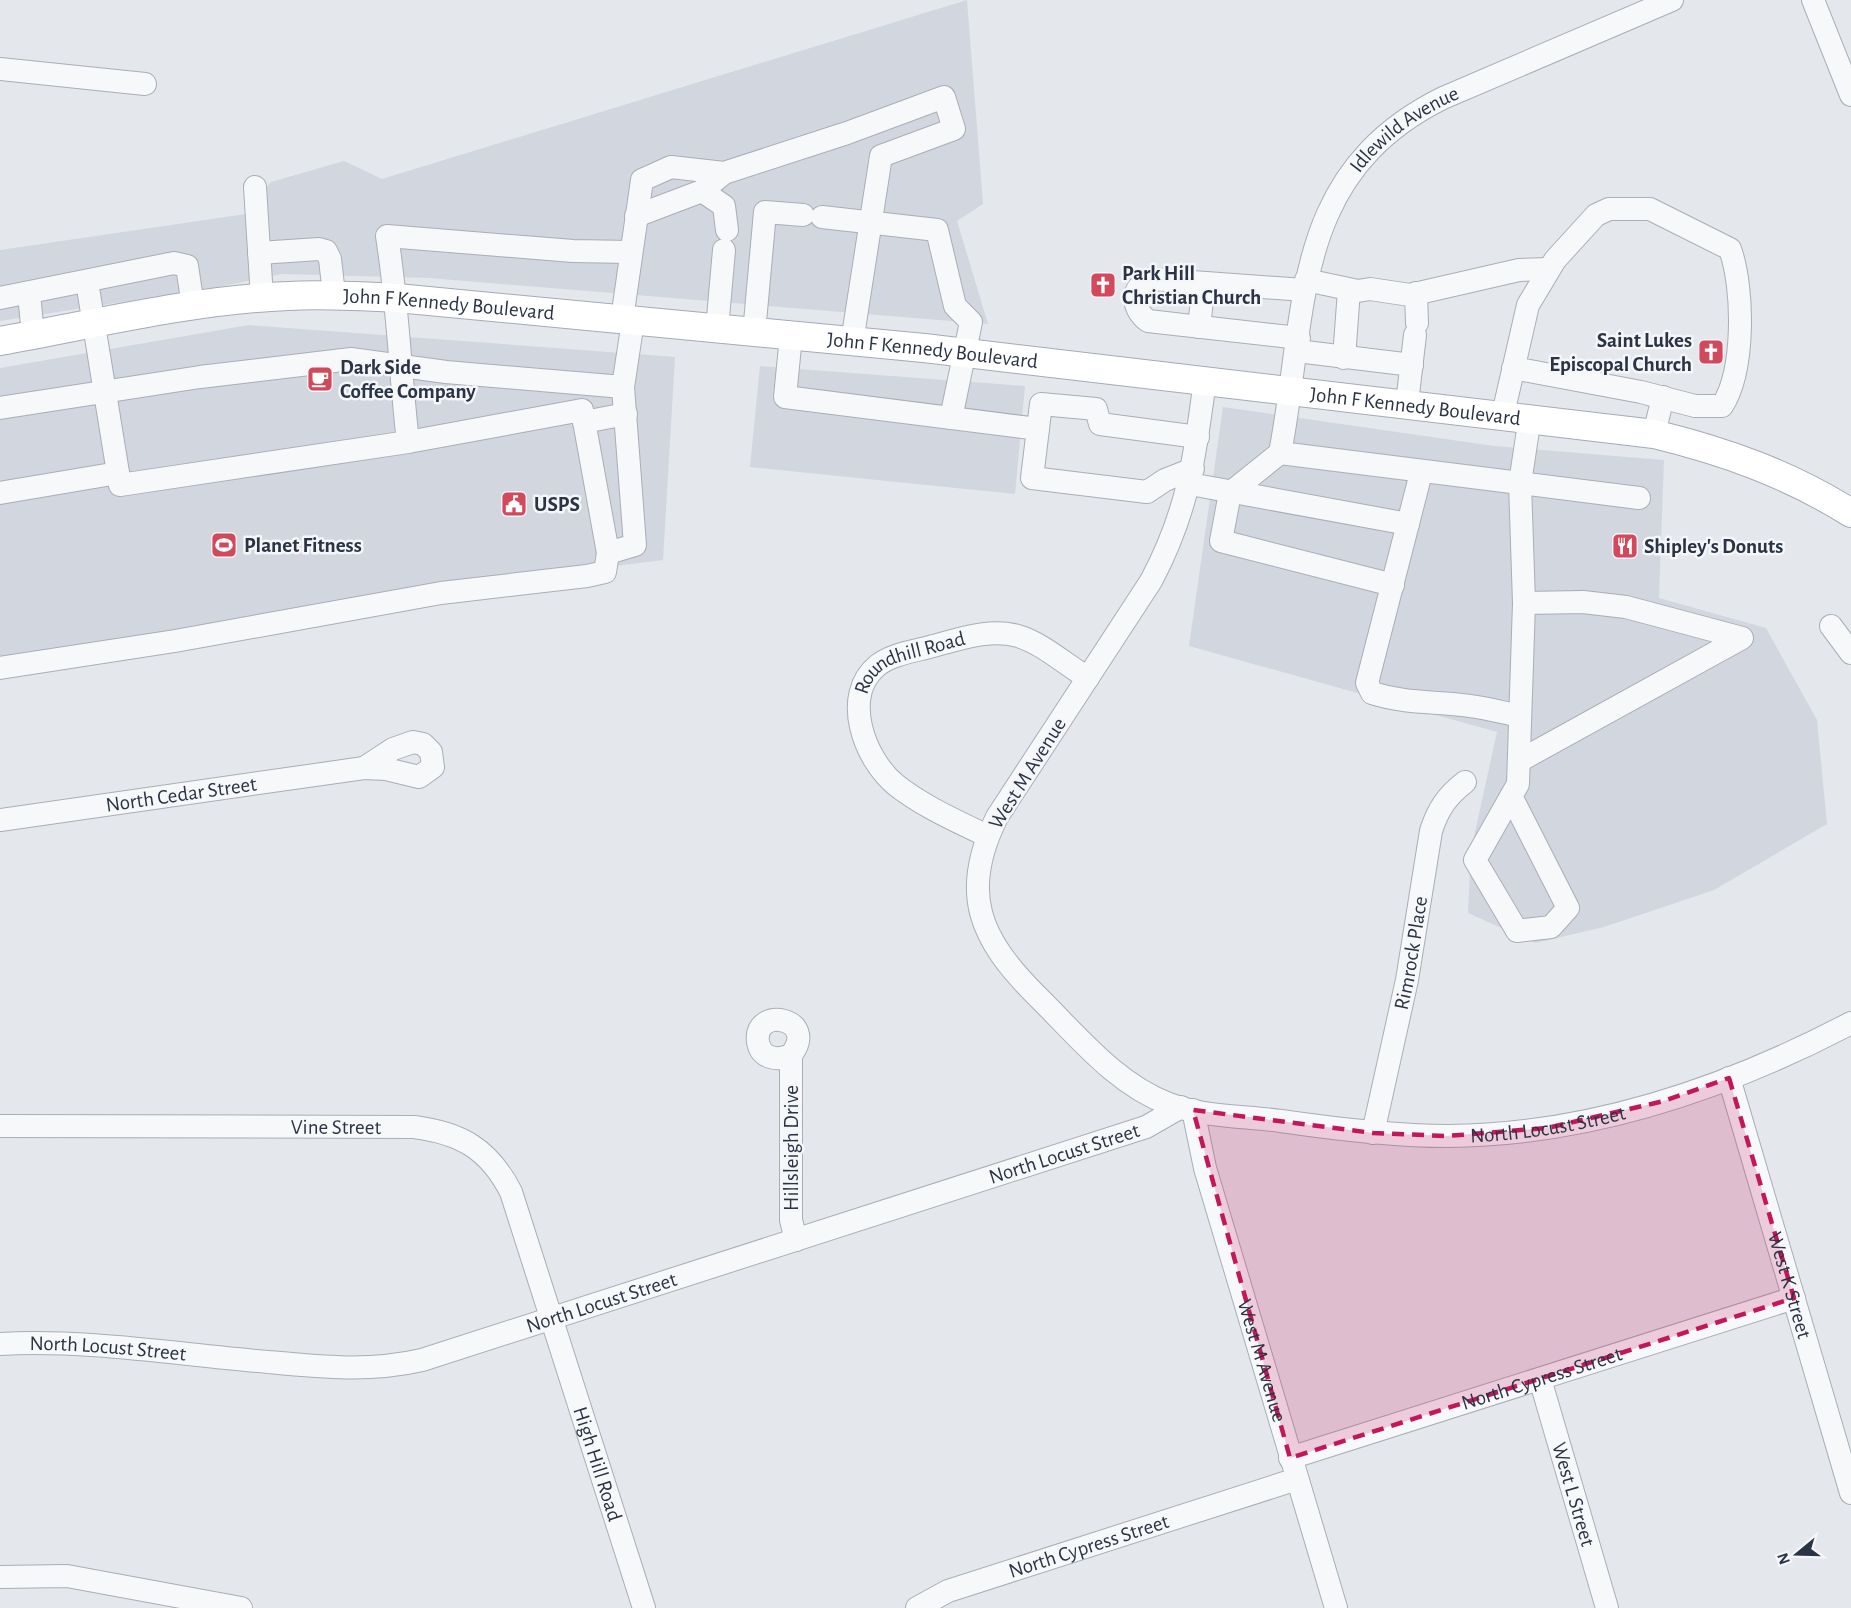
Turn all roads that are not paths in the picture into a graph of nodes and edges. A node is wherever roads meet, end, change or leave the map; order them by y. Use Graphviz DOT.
graph roads {
  1 [pos="1672,0"];
  2 [pos="1813,0"];
  3 [pos="0,69"];
  4 [pos="145,84"];
  5 [pos="1851,95"];
  6 [pos="724,173"];
  7 [pos="255,187"];
  8 [pos="702,191"];
  9 [pos="636,216"];
  10 [pos="873,224"];
  11 [pos="630,252"];
  12 [pos="259,253"];
  13 [pos="1549,269"];
  14 [pos="87,282"];
  15 [pos="1204,282"];
  16 [pos="1305,285"];
  17 [pos="1349,290"];
  18 [pos="1416,293"];
  19 [pos="29,294"];
  20 [pos="334,294"];
  21 [pos="0,298"];
  22 [pos="262,298"];
  23 [pos="397,298"];
  24 [pos="194,306"];
  25 [pos="627,320"];
  26 [pos="95,324"];
  27 [pos="1199,327"];
  28 [pos="717,329"];
  29 [pos="754,333"];
  30 [pos="33,335"];
  31 [pos="791,336"];
  32 [pos="0,341"];
  33 [pos="852,342"];
  34 [pos="1298,345"];
  35 [pos="963,352"];
  36 [pos="1344,358"];
  37 [pos="398,365"];
  38 [pos="1412,365"];
  39 [pos="1513,368"];
  40 [pos="1205,380"];
  41 [pos="612,386"];
  42 [pos="106,390"];
  43 [pos="1292,391"];
  44 [pos="1663,398"];
  45 [pos="1407,403"];
  46 [pos="0,408"];
  47 [pos="626,414"];
  48 [pos="583,416"];
  49 [pos="1516,416"];
  50 [pos="951,418"];
  51 [pos="1038,429"];
  52 [pos="1654,434"];
  53 [pos="1198,437"];
  54 [pos="408,442"];
  55 [pos="1280,453"];
  56 [pos="118,473"];
  57 [pos="1421,473"];
  58 [pos="1191,477"];
  59 [pos="1520,483"];
  60 [pos="0,493"];
  61 [pos="1230,493"];
  62 [pos="1640,498"];
  63 [pos="1851,513"];
  64 [pos="1408,524"];
  65 [pos="608,553"];
  66 [pos="1393,585"];
  67 [pos="1524,603"];
  68 [pos="1831,626"];
  69 [pos="1851,653"];
  70 [pos="0,668"];
  71 [pos="1088,678"];
  72 [pos="1520,716"];
  73 [pos="1519,761"];
  74 [pos="364,768"];
  75 [pos="1465,782"];
  76 [pos="1511,796"];
  77 [pos="0,820"];
  78 [pos="987,836"];
  79 [pos="1851,1023"];
  80 [pos="791,1055"];
  81 [pos="1729,1078"];
  82 [pos="1187,1109"];
  83 [pos="0,1126"];
  84 [pos="1373,1133"];
  85 [pos="796,1240"];
  86 [pos="1794,1298"];
  87 [pos="552,1319"];
  88 [pos="0,1344"];
  89 [pos="1540,1379"];
  90 [pos="1290,1458"];
  91 [pos="1297,1479"];
  92 [pos="1851,1493"];
  93 [pos="0,1577"];
  94 [pos="241,1608"];
  95 [pos="644,1608"];
  96 [pos="917,1608"];
  97 [pos="1335,1608"];
  98 [pos="1607,1608"];
  1 -- 16 [label="street, Idlewild Avenue"];
  2 -- 5 [label="street"];
  3 -- 4 [label="street"];
  6 -- 8 [label="street"];
  6 -- 9 [label="street"];
  6 -- 10 [label="street"];
  7 -- 12 [label="street"];
  8 -- 9 [label="street"];
  8 -- 28 [label="street"];
  9 -- 11 [label="street"];
  10 -- 29 [label="street"];
  10 -- 33 [label="street"];
  10 -- 35 [label="street"];
  11 -- 23 [label="street"];
  11 -- 25 [label="street"];
  12 -- 20 [label="street"];
  12 -- 22 [label="street"];
  13 -- 18 [label="street"];
  13 -- 39 [label="street"];
  13 -- 44 [label="street"];
  14 -- 19 [label="street"];
  14 -- 24 [label="street"];
  14 -- 26 [label="street"];
  15 -- 16 [label="street"];
  15 -- 27 [label="street"];
  15 -- 27 [label="street"];
  16 -- 17 [label="street"];
  16 -- 34 [label="street, Idlewild Avenue"];
  17 -- 18 [label="street"];
  17 -- 36 [label="street"];
  18 -- 38 [label="street"];
  19 -- 21 [label="street"];
  19 -- 30 [label="street"];
  20 -- 22 [label="main road, John F Kennedy Boulevard"];
  20 -- 23 [label="main road, John F Kennedy Boulevard"];
  22 -- 24 [label="main road, John F Kennedy Boulevard"];
  23 -- 25 [label="main road, John F Kennedy Boulevard"];
  23 -- 37 [label="street"];
  24 -- 26 [label="main road, John F Kennedy Boulevard"];
  25 -- 28 [label="main road, John F Kennedy Boulevard"];
  25 -- 41 [label="street"];
  26 -- 30 [label="main road, John F Kennedy Boulevard"];
  26 -- 42 [label="street"];
  27 -- 34 [label="street"];
  28 -- 29 [label="main road, John F Kennedy Boulevard"];
  29 -- 31 [label="main road, John F Kennedy Boulevard"];
  30 -- 32 [label="main road, John F Kennedy Boulevard"];
  31 -- 33 [label="main road, John F Kennedy Boulevard"];
  31 -- 50 [label="street"];
  33 -- 35 [label="main road, John F Kennedy Boulevard"];
  34 -- 36 [label="street"];
  34 -- 43 [label="street, Idlewild Avenue"];
  35 -- 40 [label="main road, John F Kennedy Boulevard"];
  35 -- 50 [label="street"];
  36 -- 38 [label="street"];
  37 -- 41 [label="street"];
  37 -- 42 [label="street"];
  37 -- 54 [label="street"];
  38 -- 45 [label="street"];
  39 -- 44 [label="street"];
  39 -- 49 [label="street"];
  40 -- 43 [label="main road, John F Kennedy Boulevard"];
  40 -- 53 [label="street, West M Avenue"];
  41 -- 47 [label="street"];
  41 -- 48 [label="street"];
  42 -- 46 [label="street"];
  42 -- 56 [label="street"];
  43 -- 45 [label="main road, John F Kennedy Boulevard"];
  43 -- 55 [label="street, Idlewild Avenue"];
  44 -- 52 [label="street"];
  45 -- 49 [label="main road, John F Kennedy Boulevard"];
  47 -- 48 [label="street"];
  47 -- 65 [label="street"];
  48 -- 54 [label="street"];
  48 -- 65 [label="street"];
  49 -- 52 [label="main road, John F Kennedy Boulevard"];
  49 -- 59 [label="street"];
  50 -- 51 [label="street"];
  51 -- 53 [label="street"];
  51 -- 58 [label="street"];
  52 -- 63 [label="main road, John F Kennedy Boulevard"];
  53 -- 58 [label="street, West M Avenue"];
  54 -- 56 [label="street"];
  55 -- 57 [label="street"];
  55 -- 61 [label="street"];
  56 -- 60 [label="street"];
  57 -- 59 [label="street"];
  57 -- 64 [label="street"];
  58 -- 61 [label="street"];
  58 -- 71 [label="street, West M Avenue"];
  59 -- 62 [label="street"];
  59 -- 67 [label="street"];
  61 -- 64 [label="street"];
  61 -- 66 [label="street"];
  64 -- 66 [label="street"];
  65 -- 70 [label="street"];
  66 -- 72 [label="street"];
  67 -- 72 [label="street"];
  67 -- 73 [label="street"];
  68 -- 69 [label="street"];
  71 -- 78 [label="street, West M Avenue"];
  71 -- 78 [label="street, Roundhill Road"];
  72 -- 73 [label="street"];
  73 -- 76 [label="street"];
  74 -- 77 [label="street, North Cedar Street"];
  75 -- 84 [label="street, Rimrock Place"];
  76 -- 76 [label="street"];
  78 -- 82 [label="street, West M Avenue"];
  79 -- 81 [label="street, North Locust Street"];
  80 -- 85 [label="street, Hillsleigh Drive"];
  81 -- 84 [label="street, North Locust Street"];
  81 -- 86 [label="street, West K Street"];
  82 -- 84 [label="street, North Locust Street"];
  82 -- 85 [label="street, North Locust Street"];
  82 -- 90 [label="street, West M Avenue"];
  83 -- 87 [label="street, Vine Street"];
  85 -- 87 [label="street, North Locust Street"];
  86 -- 89 [label="street, North Cypress Street"];
  86 -- 92 [label="street, West K Street"];
  87 -- 88 [label="street, North Locust Street"];
  87 -- 95 [label="street, High Hill Road"];
  89 -- 90 [label="street, North Cypress Street"];
  89 -- 98 [label="street, West L Street"];
  90 -- 91 [label="street, West M Avenue"];
  91 -- 96 [label="street, North Cypress Street"];
  91 -- 97 [label="street, West M Avenue"];
  93 -- 94 [label="street"];
}
